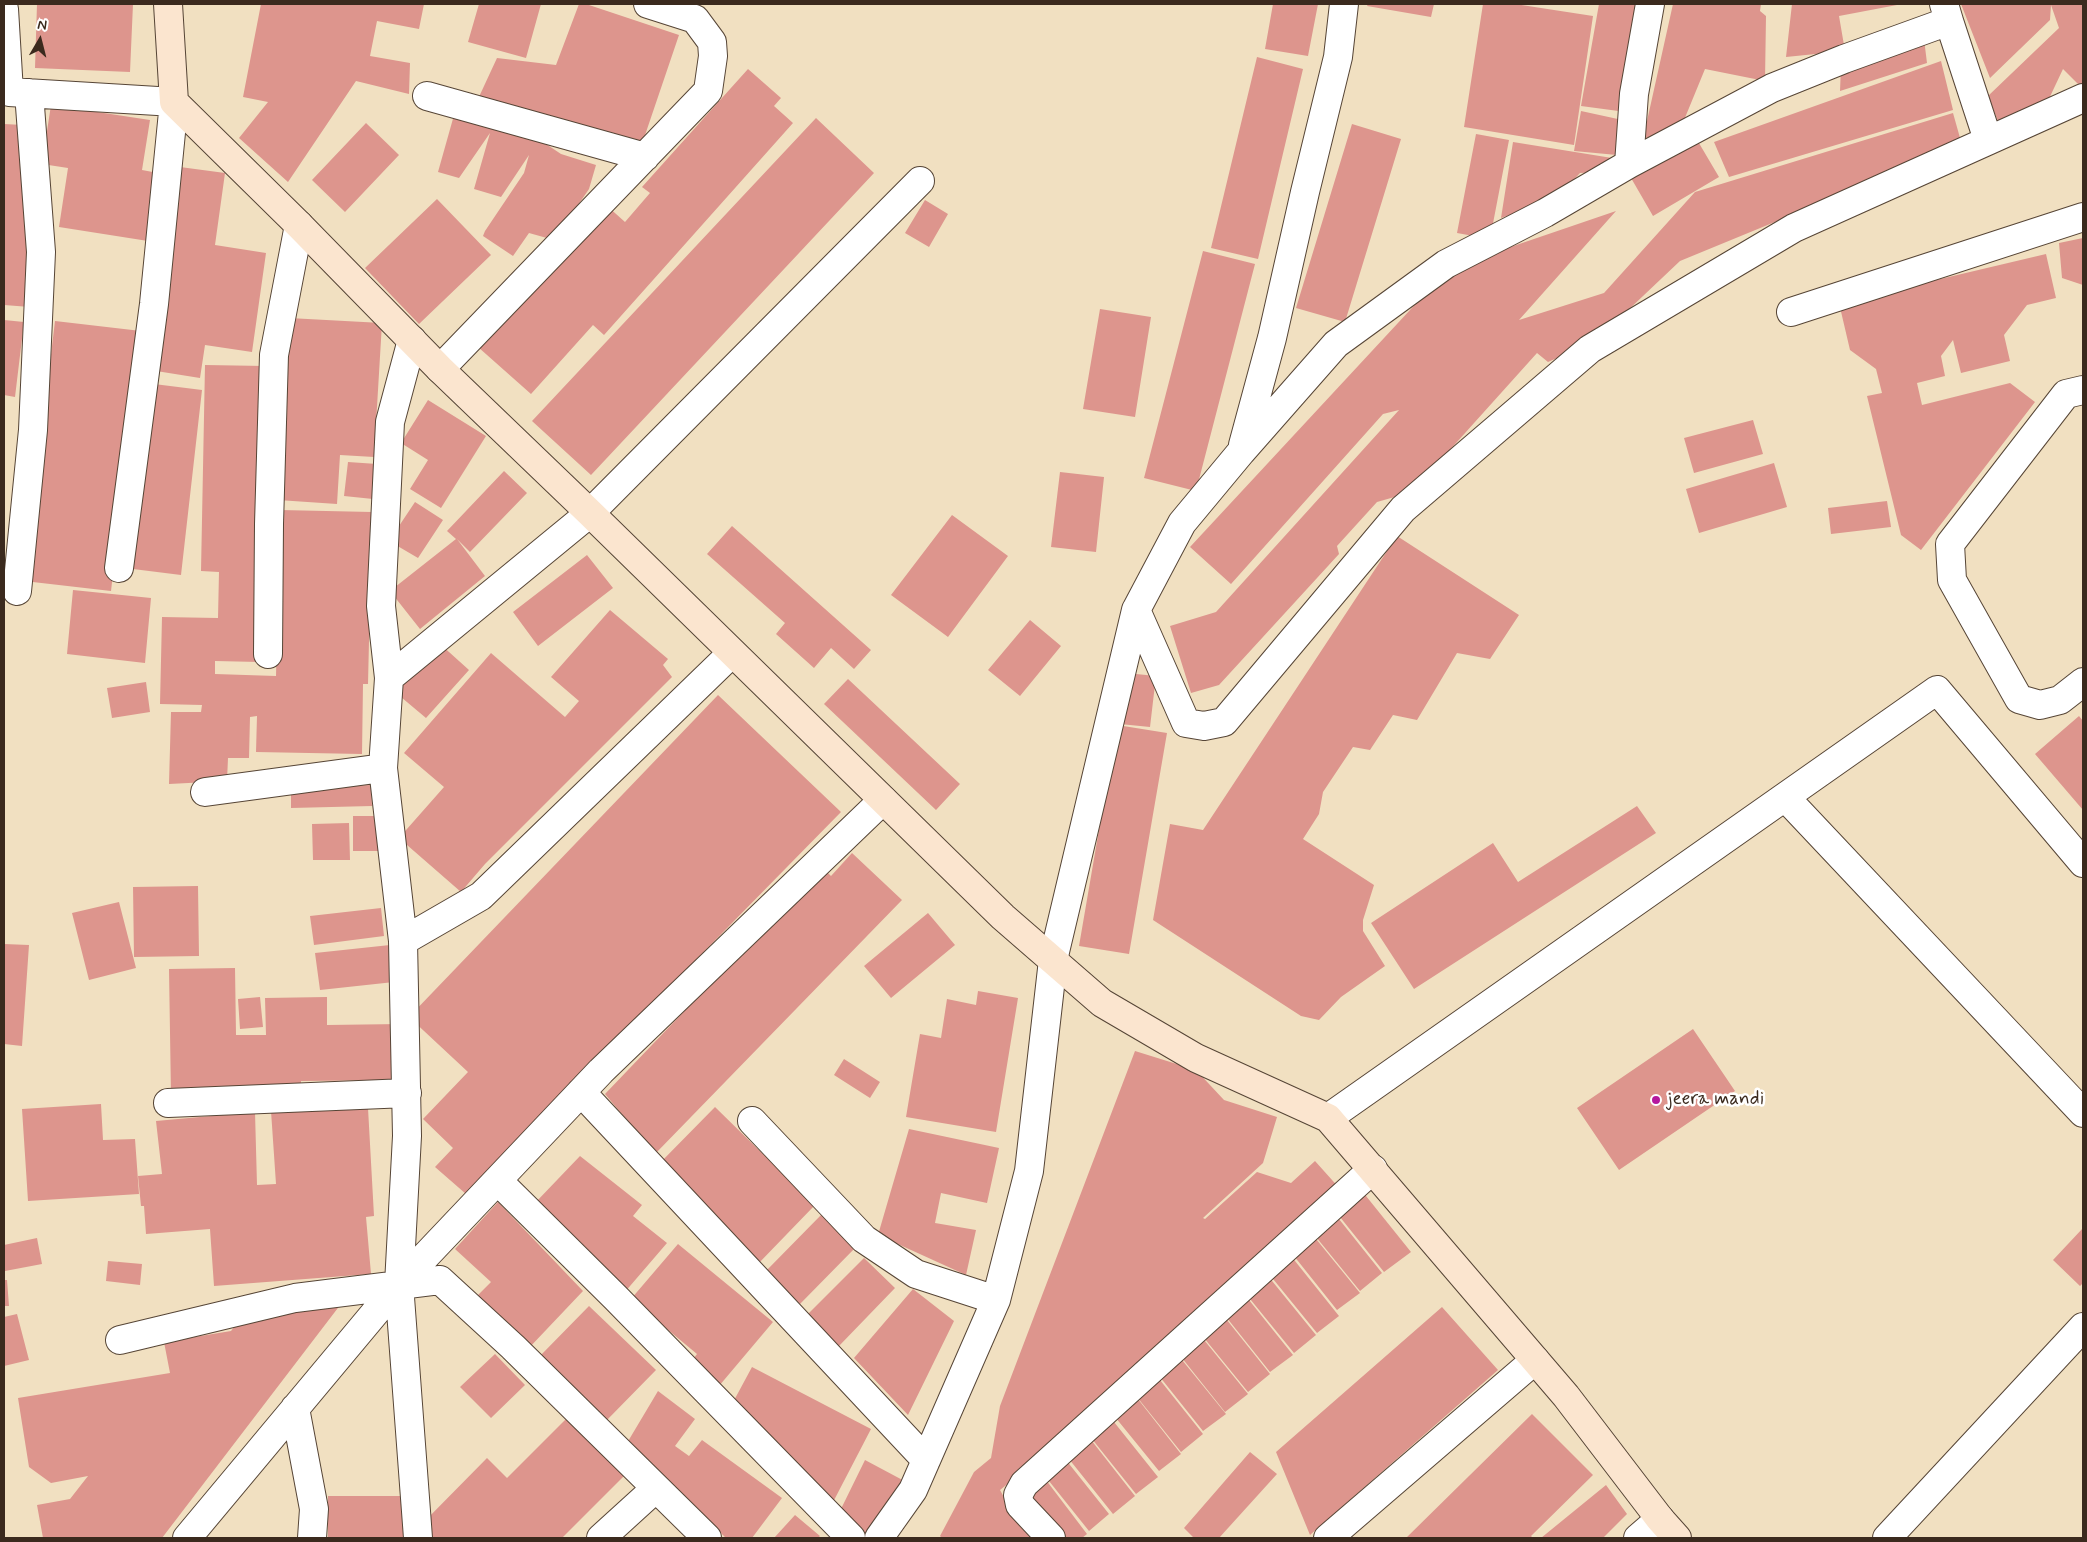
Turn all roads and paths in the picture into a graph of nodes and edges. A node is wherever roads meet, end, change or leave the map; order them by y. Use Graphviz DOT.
graph roads {
  1 [pos="168,4"];
  2 [pos="648,4"];
  3 [pos="1344,4"];
  4 [pos="1650,4"];
  5 [pos="4,9"];
  6 [pos="1946,12"];
  7 [pos="14,92"];
  8 [pos="427,96"];
  9 [pos="2083,98"];
  10 [pos="174,102"];
  11 [pos="1988,140"];
  12 [pos="645,157"];
  13 [pos="1629,164"];
  14 [pos="920,181"];
  15 [pos="2083,217"];
  16 [pos="299,225"];
  17 [pos="1791,312"];
  18 [pos="412,340"];
  19 [pos="440,369"];
  20 [pos="2083,390"];
  21 [pos="1241,452"];
  22 [pos="590,513"];
  23 [pos="119,568"];
  24 [pos="17,591"];
  25 [pos="1136,610"];
  26 [pos="732,653"];
  27 [pos="268,654"];
  28 [pos="389,678"];
  29 [pos="2083,682"];
  30 [pos="382,768"];
  31 [pos="205,792"];
  32 [pos="1784,797"];
  33 [pos="883,800"];
  34 [pos="2083,863"];
  35 [pos="403,941"];
  36 [pos="1053,960"];
  37 [pos="581,1092"];
  38 [pos="407,1093"];
  39 [pos="168,1103"];
  40 [pos="2083,1113"];
  41 [pos="1328,1118"];
  42 [pos="752,1121"];
  43 [pos="1373,1169"];
  44 [pos="498,1181"];
  45 [pos="399,1284"];
  46 [pos="996,1300"];
  47 [pos="2083,1327"];
  48 [pos="120,1340"];
  49 [pos="1535,1360"];
  50 [pos="295,1408"];
  51 [pos="926,1460"];
  52 [pos="656,1488"];
  53 [pos="1669,1528"];
  54 [pos="187,1538"];
  55 [pos="312,1538"];
  56 [pos="418,1538"];
  57 [pos="601,1538"];
  58 [pos="707,1538"];
  59 [pos="850,1538"];
  60 [pos="879,1538"];
  61 [pos="1051,1538"];
  62 [pos="1328,1538"];
  63 [pos="1638,1538"];
  64 [pos="1887,1538"];
  1 -- 10 [label="street"];
  2 -- 12 [label="street"];
  3 -- 21 [label="street"];
  4 -- 13 [label="street"];
  5 -- 7 [label="street"];
  6 -- 11 [label="street"];
  6 -- 13 [label="street"];
  7 -- 10 [label="street"];
  7 -- 24 [label="street"];
  8 -- 12 [label="street"];
  9 -- 11 [label="street"];
  10 -- 16 [label="street"];
  10 -- 23 [label="street"];
  11 -- 25 [label="street"];
  12 -- 19 [label="street"];
  13 -- 21 [label="street"];
  14 -- 22 [label="street"];
  15 -- 17 [label="street"];
  16 -- 18 [label="street"];
  16 -- 27 [label="street"];
  18 -- 19 [label="street"];
  18 -- 28 [label="street"];
  19 -- 22 [label="street"];
  20 -- 29 [label="street"];
  21 -- 25 [label="street"];
  22 -- 26 [label="street"];
  22 -- 28 [label="street"];
  25 -- 36 [label="street"];
  26 -- 33 [label="street"];
  26 -- 35 [label="street"];
  28 -- 30 [label="street"];
  30 -- 31 [label="street"];
  30 -- 35 [label="street"];
  32 -- 34 [label="street"];
  32 -- 40 [label="street"];
  32 -- 41 [label="street"];
  33 -- 36 [label="street"];
  33 -- 37 [label="street"];
  35 -- 38 [label="street"];
  36 -- 41 [label="street"];
  36 -- 46 [label="street"];
  37 -- 44 [label="street"];
  37 -- 51 [label="street"];
  38 -- 39 [label="street"];
  38 -- 45 [label="street"];
  41 -- 43 [label="street"];
  42 -- 46 [label="street"];
  43 -- 49 [label="street"];
  43 -- 61 [label="street"];
  44 -- 45 [label="street"];
  44 -- 59 [label="street"];
  45 -- 48 [label="street"];
  45 -- 50 [label="street"];
  45 -- 52 [label="street"];
  45 -- 56 [label="street"];
  46 -- 51 [label="street"];
  47 -- 64 [label="street"];
  49 -- 53 [label="street"];
  49 -- 62 [label="street"];
  50 -- 54 [label="street"];
  50 -- 55 [label="street"];
  51 -- 60 [label="street"];
  52 -- 57 [label="street"];
  52 -- 58 [label="street"];
  53 -- 63 [label="street"];
}
